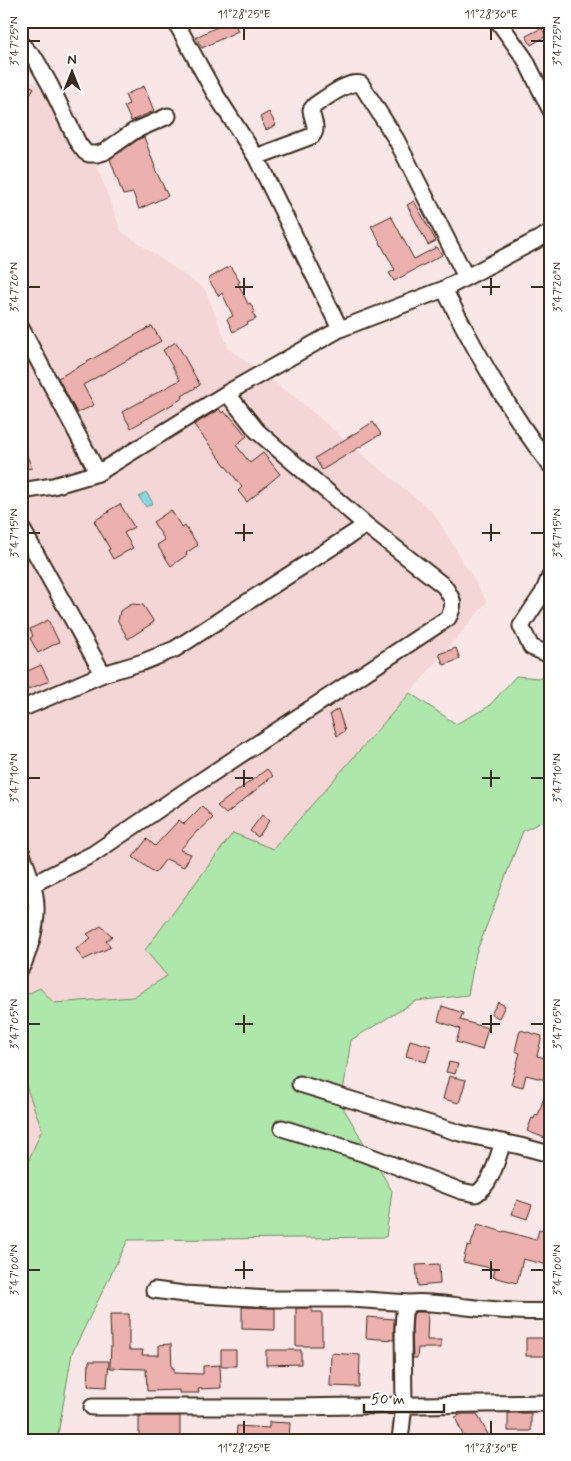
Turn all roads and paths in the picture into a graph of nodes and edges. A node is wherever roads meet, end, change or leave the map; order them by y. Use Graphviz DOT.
graph roads {
  1 [pos="175,21"];
  2 [pos="498,21"];
  3 [pos="21,44"];
  4 [pos="550,109"];
  5 [pos="168,116"];
  6 [pos="256,157"];
  7 [pos="550,233"];
  8 [pos="466,277"];
  9 [pos="444,289"];
  10 [pos="21,328"];
  11 [pos="340,329"];
  12 [pos="227,393"];
  13 [pos="550,465"];
  14 [pos="98,472"];
  15 [pos="21,491"];
  16 [pos="366,525"];
  17 [pos="21,527"];
  18 [pos="550,576"];
  19 [pos="550,655"];
  20 [pos="103,674"];
  21 [pos="21,710"];
  22 [pos="21,851"];
  23 [pos="27,885"];
  24 [pos="21,968"];
  25 [pos="300,1084"];
  26 [pos="282,1128"];
  27 [pos="503,1142"];
  28 [pos="550,1154"];
  29 [pos="154,1290"];
  30 [pos="409,1303"];
  31 [pos="550,1311"];
  32 [pos="550,1403"];
  33 [pos="404,1406"];
  34 [pos="92,1407"];
  35 [pos="400,1440"];
  1 -- 6 [label="street"];
  2 -- 4 [label="street"];
  3 -- 5 [label="street"];
  6 -- 8 [label="street"];
  6 -- 11 [label="street"];
  7 -- 8 [label="street"];
  8 -- 9 [label="street"];
  9 -- 11 [label="street"];
  9 -- 13 [label="street"];
  10 -- 14 [label="street"];
  11 -- 12 [label="street"];
  12 -- 14 [label="street"];
  12 -- 16 [label="street"];
  14 -- 15 [label="street"];
  16 -- 20 [label="street"];
  16 -- 23 [label="street"];
  17 -- 20 [label="street"];
  18 -- 19 [label="street"];
  20 -- 21 [label="street"];
  22 -- 23 [label="street"];
  23 -- 24 [label="street"];
  25 -- 27 [label="street"];
  26 -- 27 [label="street"];
  27 -- 28 [label="street"];
  29 -- 30 [label="street"];
  30 -- 31 [label="street"];
  30 -- 33 [label="street"];
  32 -- 33 [label="street"];
  33 -- 34 [label="street"];
  33 -- 35 [label="street"];
}
